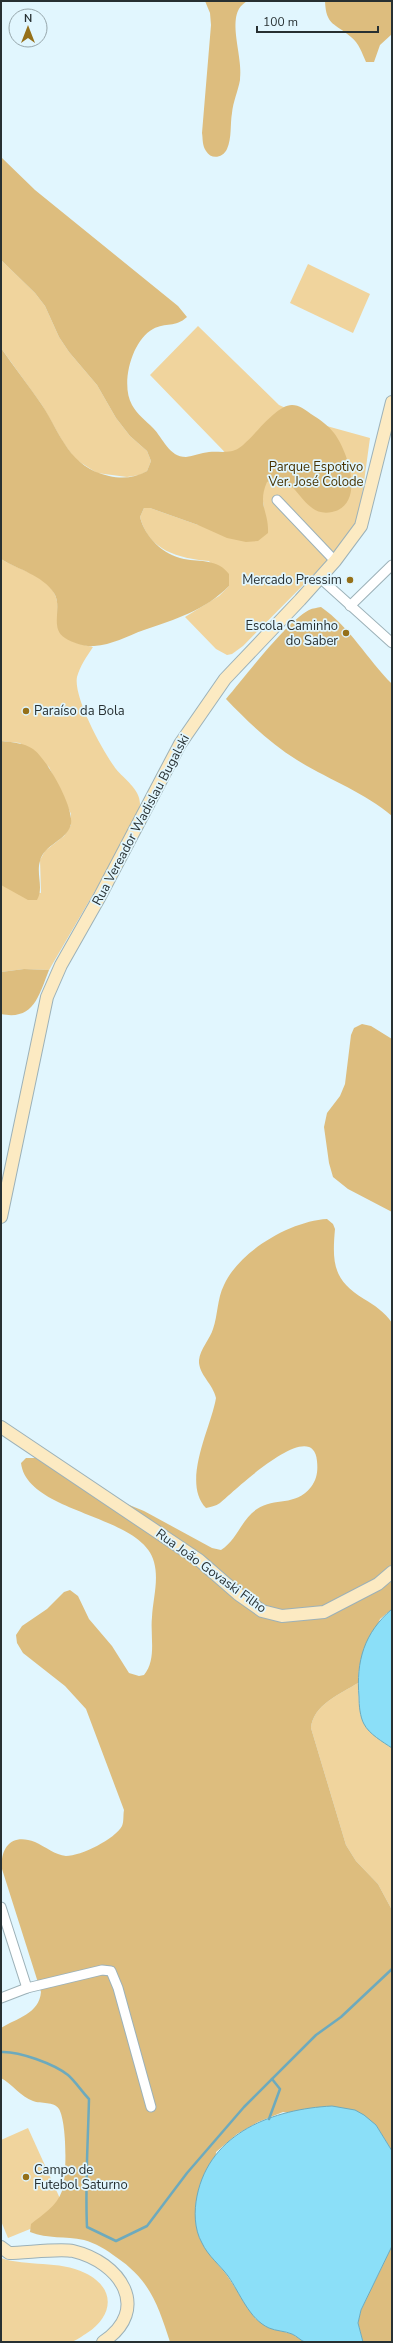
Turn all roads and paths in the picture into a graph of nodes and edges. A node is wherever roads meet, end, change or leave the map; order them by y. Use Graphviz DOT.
graph roads {
  1 [pos="392,402"];
  2 [pos="277,500"];
  3 [pos="335,561"];
  4 [pos="392,565"];
  5 [pos="320,578"];
  6 [pos="350,606"];
  7 [pos="392,643"];
  8 [pos="1,1217"];
  9 [pos="1,1427"];
  10 [pos="392,1572"];
  11 [pos="1,1907"];
  12 [pos="26,1988"];
  13 [pos="1,1998"];
  14 [pos="151,2107"];
  15 [pos="1,2247"];
  16 [pos="103,2342"];
  1 -- 3 [label="main road, Rua Vereador Wadislau Bugalski"];
  2 -- 3 [label="street"];
  3 -- 5 [label="main road, Rua Vereador Wadislau Bugalski"];
  4 -- 6 [label="street"];
  5 -- 6 [label="street"];
  5 -- 8 [label="main road, Rua Vereador Wadislau Bugalski"];
  6 -- 7 [label="street"];
  9 -- 10 [label="main road, Rua João Govaski Filho"];
  11 -- 12 [label="street"];
  12 -- 13 [label="street"];
  12 -- 14 [label="street"];
  15 -- 16 [label="main road"];
}
